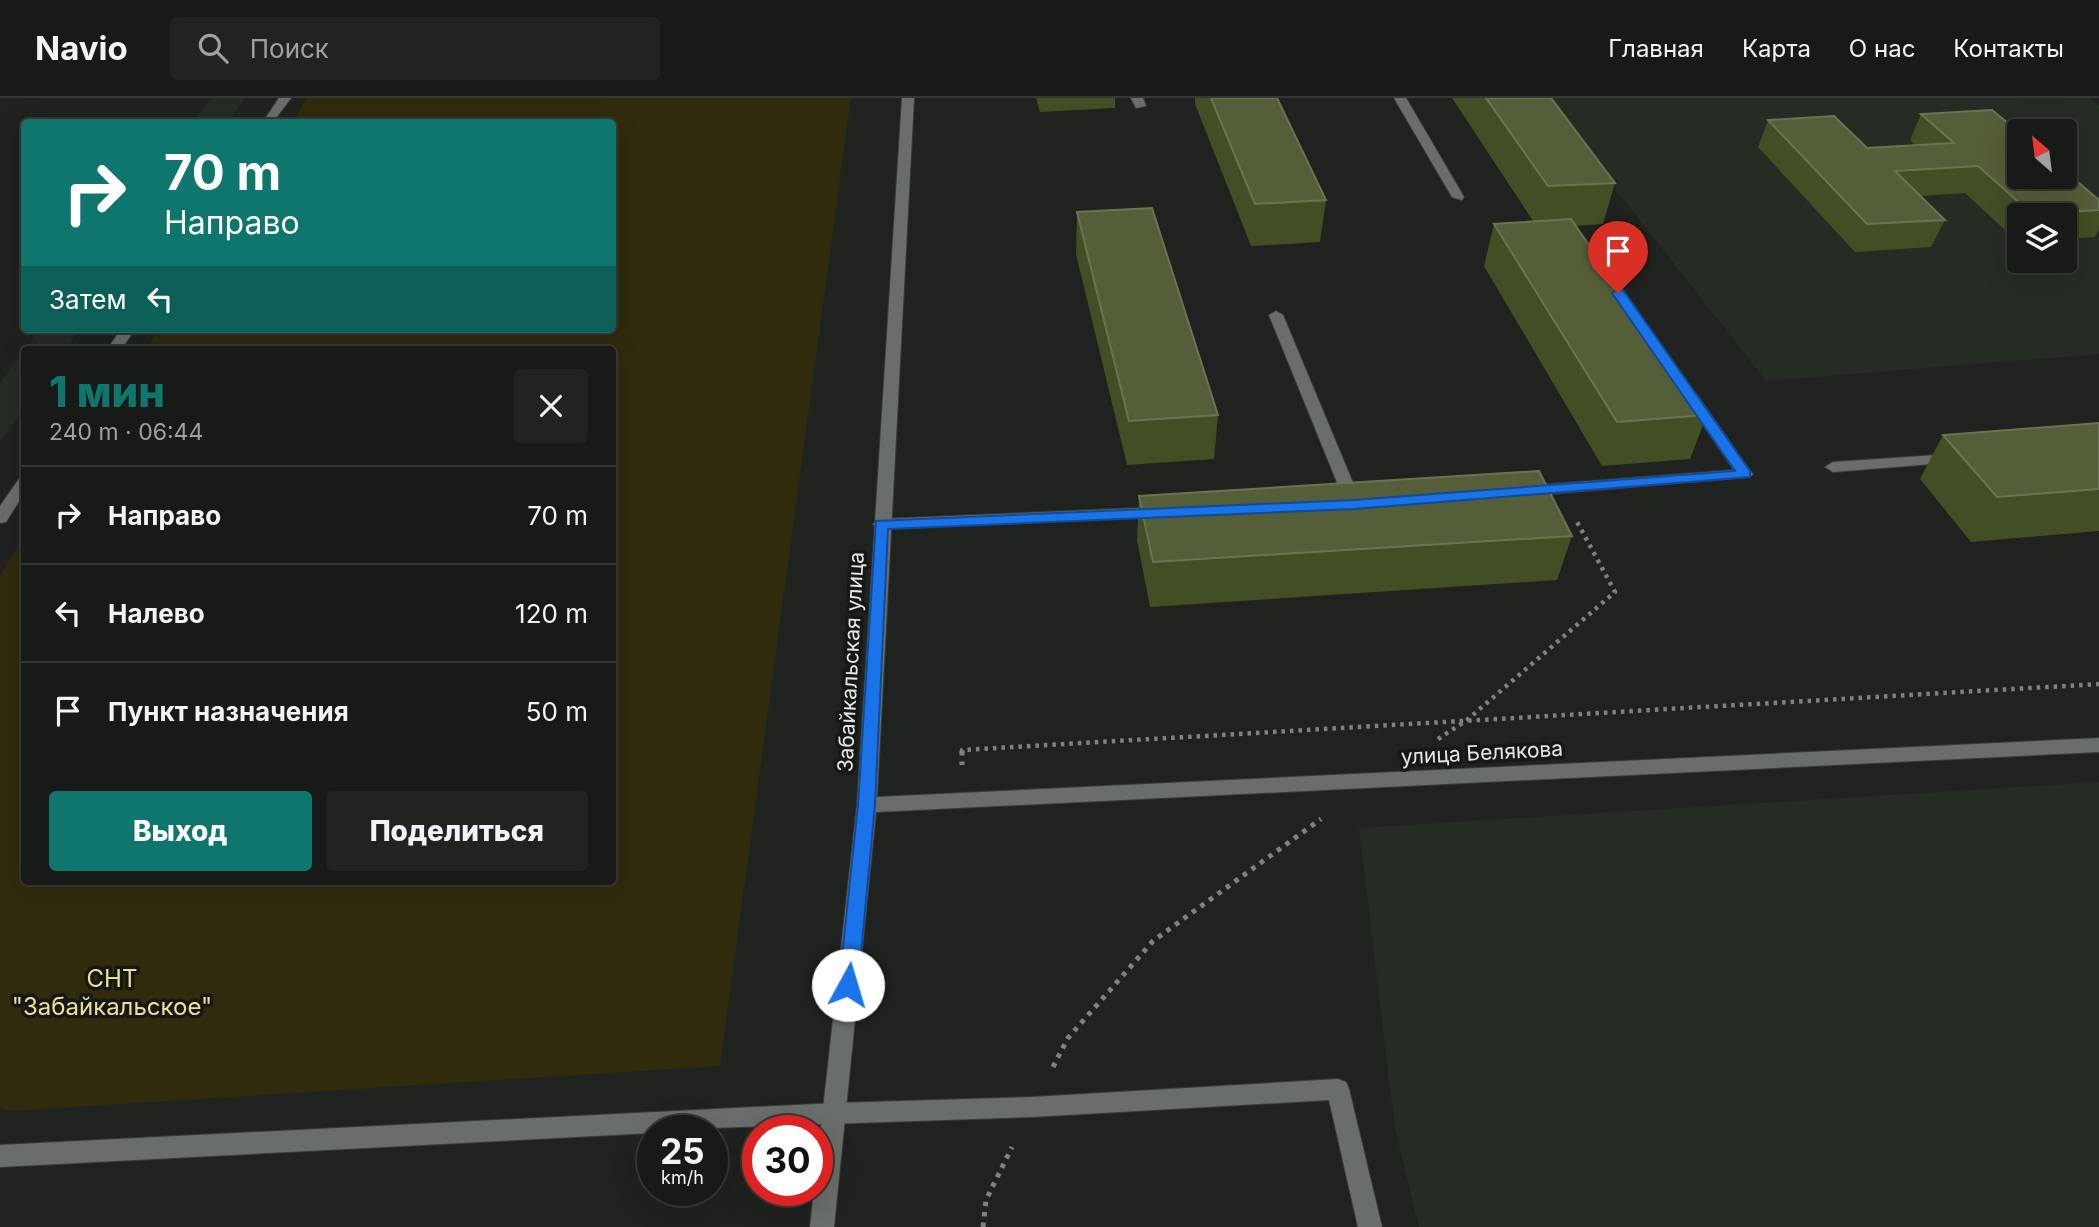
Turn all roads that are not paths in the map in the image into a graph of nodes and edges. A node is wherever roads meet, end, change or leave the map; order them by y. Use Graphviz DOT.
graph roads {
  1 [pos="285,98"];
  2 [pos="908,98"];
  3 [pos="1400,98"];
  4 [pos="270,119"];
  5 [pos="1458,197"];
  6 [pos="1276,315"];
  7 [pos="1682,384"];
  8 [pos="1966,458"];
  9 [pos="1833,467"];
  10 [pos="21,486"];
  11 [pos="1504,493"];
  12 [pos="1354,504"];
  13 [pos="1173,512"];
  14 [pos="0,518"];
  15 [pos="881,524"];
  16 [pos="2099,745"];
  17 [pos="867,805"];
  18 [pos="835,1113"];
  19 [pos="0,1156"];
  20 [pos="822,1227"];
  21 [pos="1370,1227"];
  1 -- 4 [label="street"];
  2 -- 15 [label="street, Забайкальская улица"];
  3 -- 5 [label="street"];
  6 -- 12 [label="street"];
  7 -- 11 [label="street"];
  8 -- 9 [label="street"];
  10 -- 14 [label="street"];
  13 -- 15 [label="street"];
  15 -- 17 [label="street, Забайкальская улица"];
  16 -- 17 [label="street, улица Белякова"];
  17 -- 18 [label="street, Забайкальская улица"];
  18 -- 19 [label="street"];
  18 -- 20 [label="street, Забайкальская улица"];
  18 -- 21 [label="street"];
}
